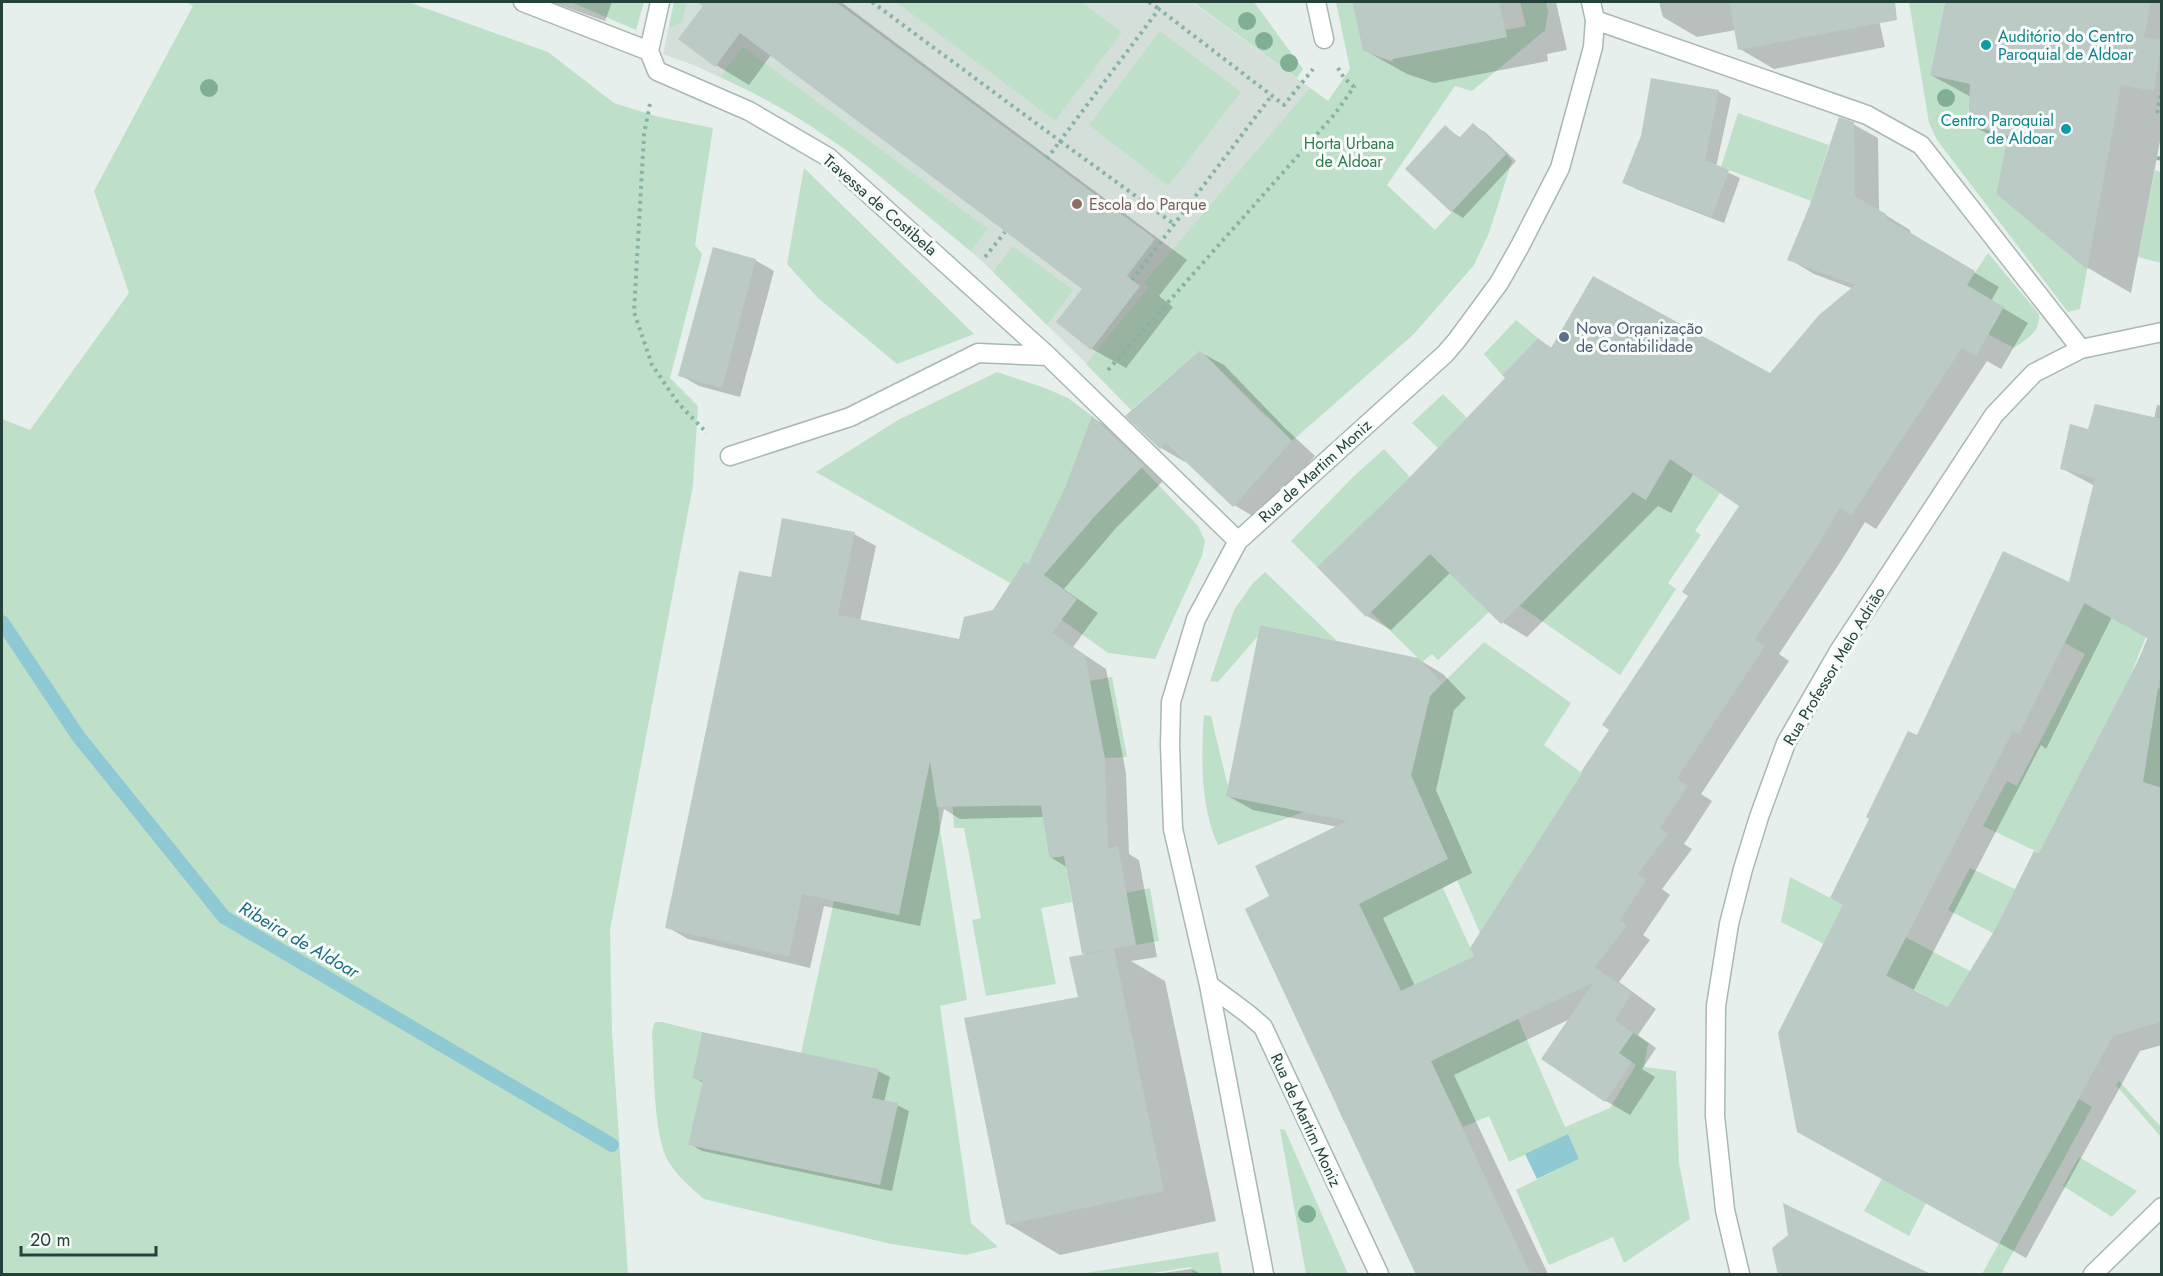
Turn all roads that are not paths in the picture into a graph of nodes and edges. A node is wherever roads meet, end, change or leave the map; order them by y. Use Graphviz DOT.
graph roads {
  1 [pos="523,2"];
  2 [pos="660,2"];
  3 [pos="1316,2"];
  4 [pos="1591,2"];
  5 [pos="1595,20"];
  6 [pos="1326,46"];
  7 [pos="649,51"];
  8 [pos="2162,332"];
  9 [pos="2081,349"];
  10 [pos="1048,356"];
  11 [pos="730,456"];
  12 [pos="1238,541"];
  13 [pos="1209,985"];
  14 [pos="2162,1208"];
  15 [pos="1264,1275"];
  16 [pos="1379,1275"];
  17 [pos="1740,1275"];
  18 [pos="2092,1275"];
  1 -- 7 [label="street"];
  2 -- 7 [label="street"];
  3 -- 6 [label="street"];
  4 -- 5 [label="street, Rua de Martim Moniz"];
  5 -- 9 [label="street"];
  5 -- 12 [label="street, Rua de Martim Moniz"];
  7 -- 10 [label="street, Travessa de Costibela"];
  8 -- 9 [label="street, Rua Professor Melo Adrião"];
  9 -- 17 [label="street, Rua Professor Melo Adrião"];
  10 -- 11 [label="street"];
  10 -- 12 [label="street, Travessa de Costibela"];
  12 -- 13 [label="street, Rua de Martim Moniz"];
  13 -- 15 [label="street, Rua de Martim Moniz"];
  13 -- 16 [label="street, Rua de Martim Moniz"];
  14 -- 18 [label="street"];
}
